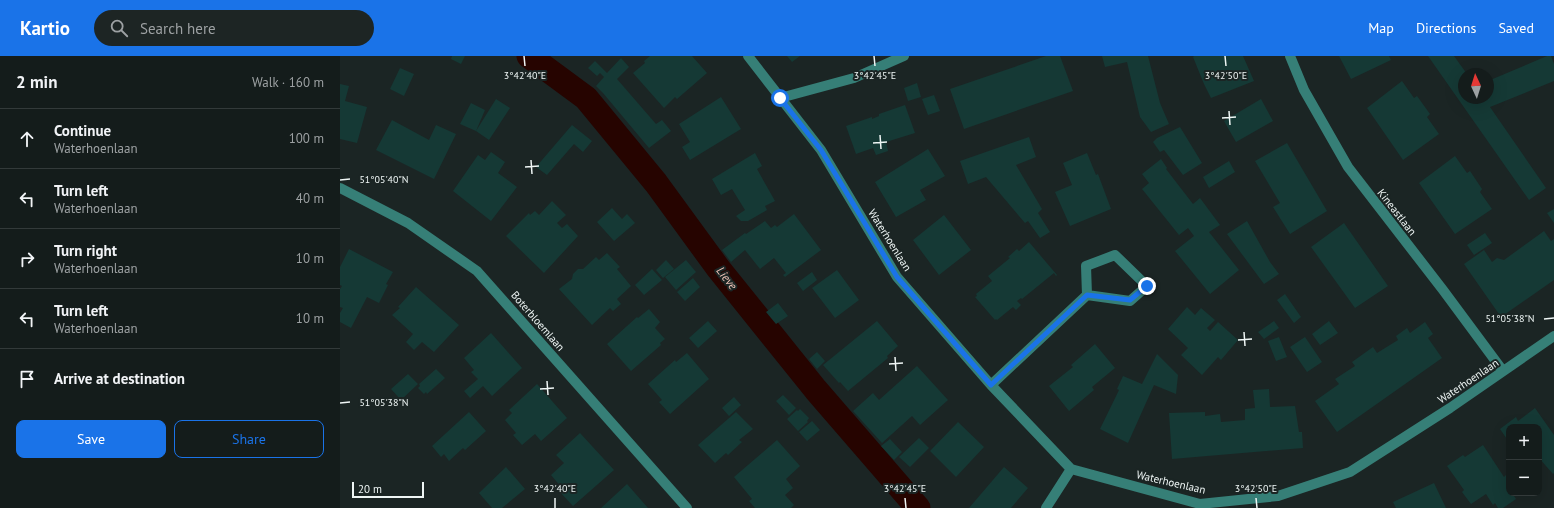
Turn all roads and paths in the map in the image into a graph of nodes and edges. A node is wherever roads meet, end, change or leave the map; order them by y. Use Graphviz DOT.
graph roads {
  1 [pos="748,56"];
  2 [pos="904,56"];
  3 [pos="1290,56"];
  4 [pos="780,98"];
  5 [pos="340,188"];
  6 [pos="1087,295"];
  7 [pos="1554,336"];
  8 [pos="1503,371"];
  9 [pos="991,385"];
  10 [pos="1071,469"];
  11 [pos="687,508"];
  12 [pos="1046,508"];
  1 -- 4 [label="street, Waterhoenlaan"];
  2 -- 4 [label="street"];
  3 -- 8 [label="street, Kineastlaan"];
  4 -- 9 [label="street, Waterhoenlaan"];
  5 -- 11 [label="street, Boterbloemlaan"];
  6 -- 6 [label="street"];
  6 -- 9 [label="street"];
  7 -- 8 [label="street, Waterhoenlaan"];
  8 -- 10 [label="street, Waterhoenlaan"];
  9 -- 10 [label="street, Waterhoenlaan"];
  10 -- 12 [label="street"];
}
